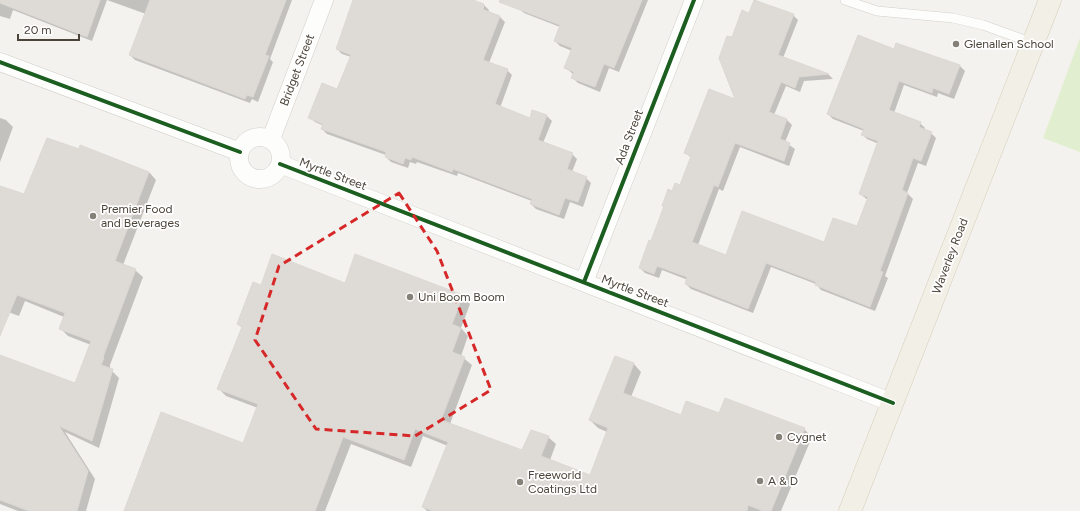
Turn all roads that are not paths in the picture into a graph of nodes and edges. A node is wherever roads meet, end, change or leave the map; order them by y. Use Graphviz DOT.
graph roads {
  1 [pos="324,0"];
  2 [pos="694,0"];
  3 [pos="845,0"];
  4 [pos="1050,0"];
  5 [pos="1033,43"];
  6 [pos="0,62"];
  7 [pos="271,139"];
  8 [pos="240,152"];
  9 [pos="280,164"];
  10 [pos="584,282"];
  11 [pos="893,403"];
  12 [pos="850,511"];
  1 -- 7 [label="street, Bridget Street"];
  2 -- 10 [label="street, Ada Street"];
  3 -- 5 [label="lane"];
  4 -- 5 [label="main road, Waverley Road"];
  5 -- 11 [label="main road, Waverley Road"];
  6 -- 8 [label="street"];
  7 -- 8 [label="street"];
  7 -- 9 [label="street"];
  8 -- 9 [label="street"];
  9 -- 10 [label="street, Myrtle Street"];
  10 -- 11 [label="street, Myrtle Street"];
  11 -- 12 [label="main road, Waverley Road"];
}
